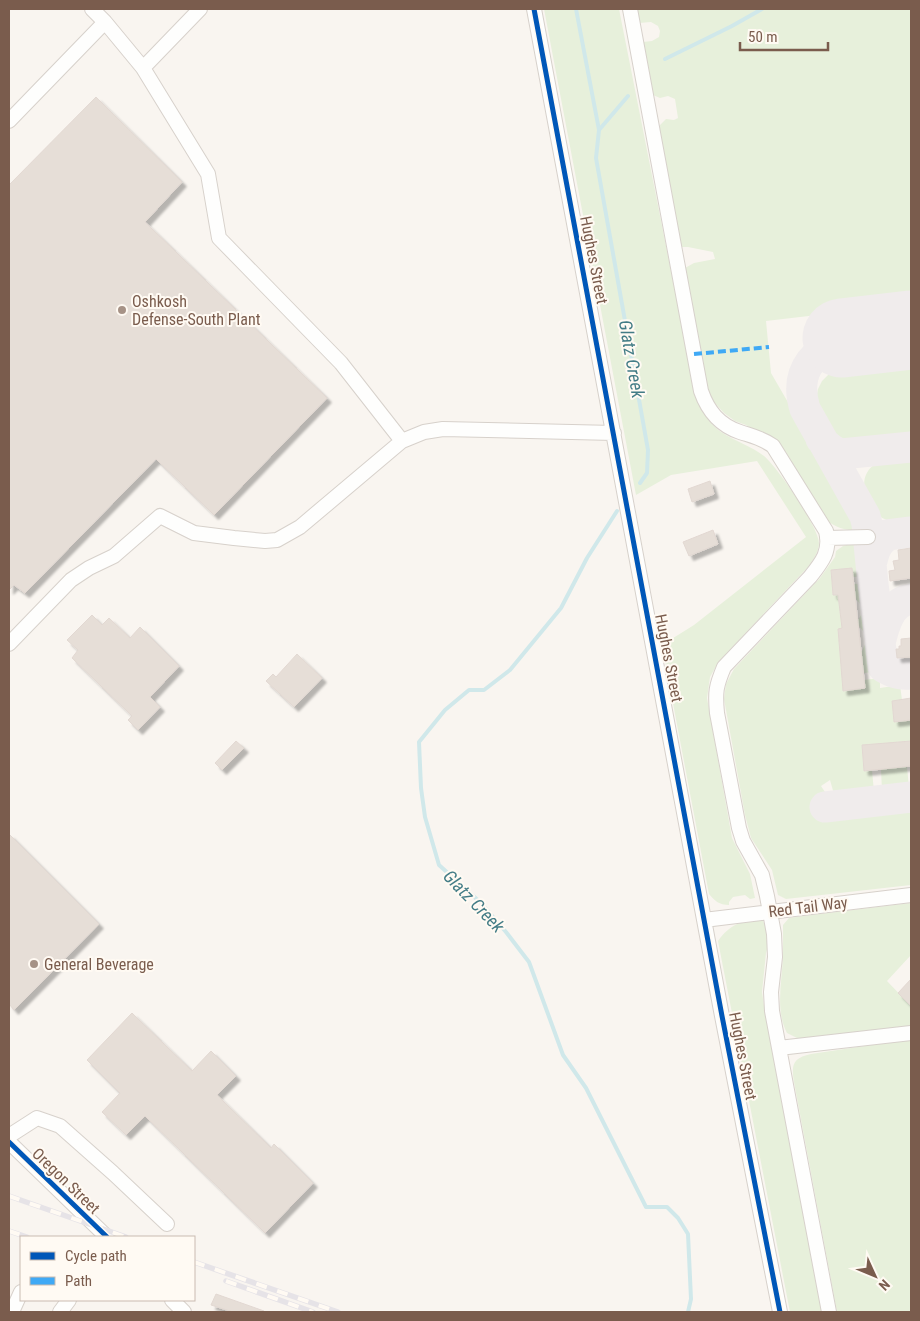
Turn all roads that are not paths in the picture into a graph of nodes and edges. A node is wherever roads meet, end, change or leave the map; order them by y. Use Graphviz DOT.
graph roads {
  1 [pos="92,9"];
  2 [pos="200,9"];
  3 [pos="534,9"];
  4 [pos="630,9"];
  5 [pos="105,22"];
  6 [pos="143,68"];
  7 [pos="9,121"];
  8 [pos="614,433"];
  9 [pos="402,441"];
  10 [pos="828,538"];
  11 [pos="868,538"];
  12 [pos="9,644"];
  13 [pos="911,895"];
  14 [pos="770,911"];
  15 [pos="704,920"];
  16 [pos="911,1033"];
  17 [pos="779,1048"];
  18 [pos="9,1136"];
  19 [pos="9,1142"];
  20 [pos="167,1224"];
  21 [pos="106,1236"];
  22 [pos="20,1294"];
  23 [pos="69,1301"];
  24 [pos="12,1312"];
  25 [pos="60,1312"];
  26 [pos="780,1312"];
  27 [pos="829,1312"];
  1 -- 5 [label="street"];
  2 -- 6 [label="street"];
  3 -- 8 [label="street, Hughes Street"];
  4 -- 10 [label="street"];
  5 -- 6 [label="street"];
  5 -- 7 [label="street"];
  6 -- 9 [label="street"];
  8 -- 9 [label="street"];
  8 -- 15 [label="street, Hughes Street"];
  9 -- 12 [label="street"];
  10 -- 11 [label="street"];
  10 -- 14 [label="street"];
  13 -- 14 [label="street, Red Tail Way"];
  14 -- 15 [label="street, Red Tail Way"];
  14 -- 17 [label="street"];
  15 -- 26 [label="street, Hughes Street"];
  16 -- 17 [label="street"];
  17 -- 27 [label="street"];
  18 -- 20 [label="street"];
  19 -- 21 [label="street, Oregon Street"];
  22 -- 24 [label="street"];
  23 -- 25 [label="street"];
}
